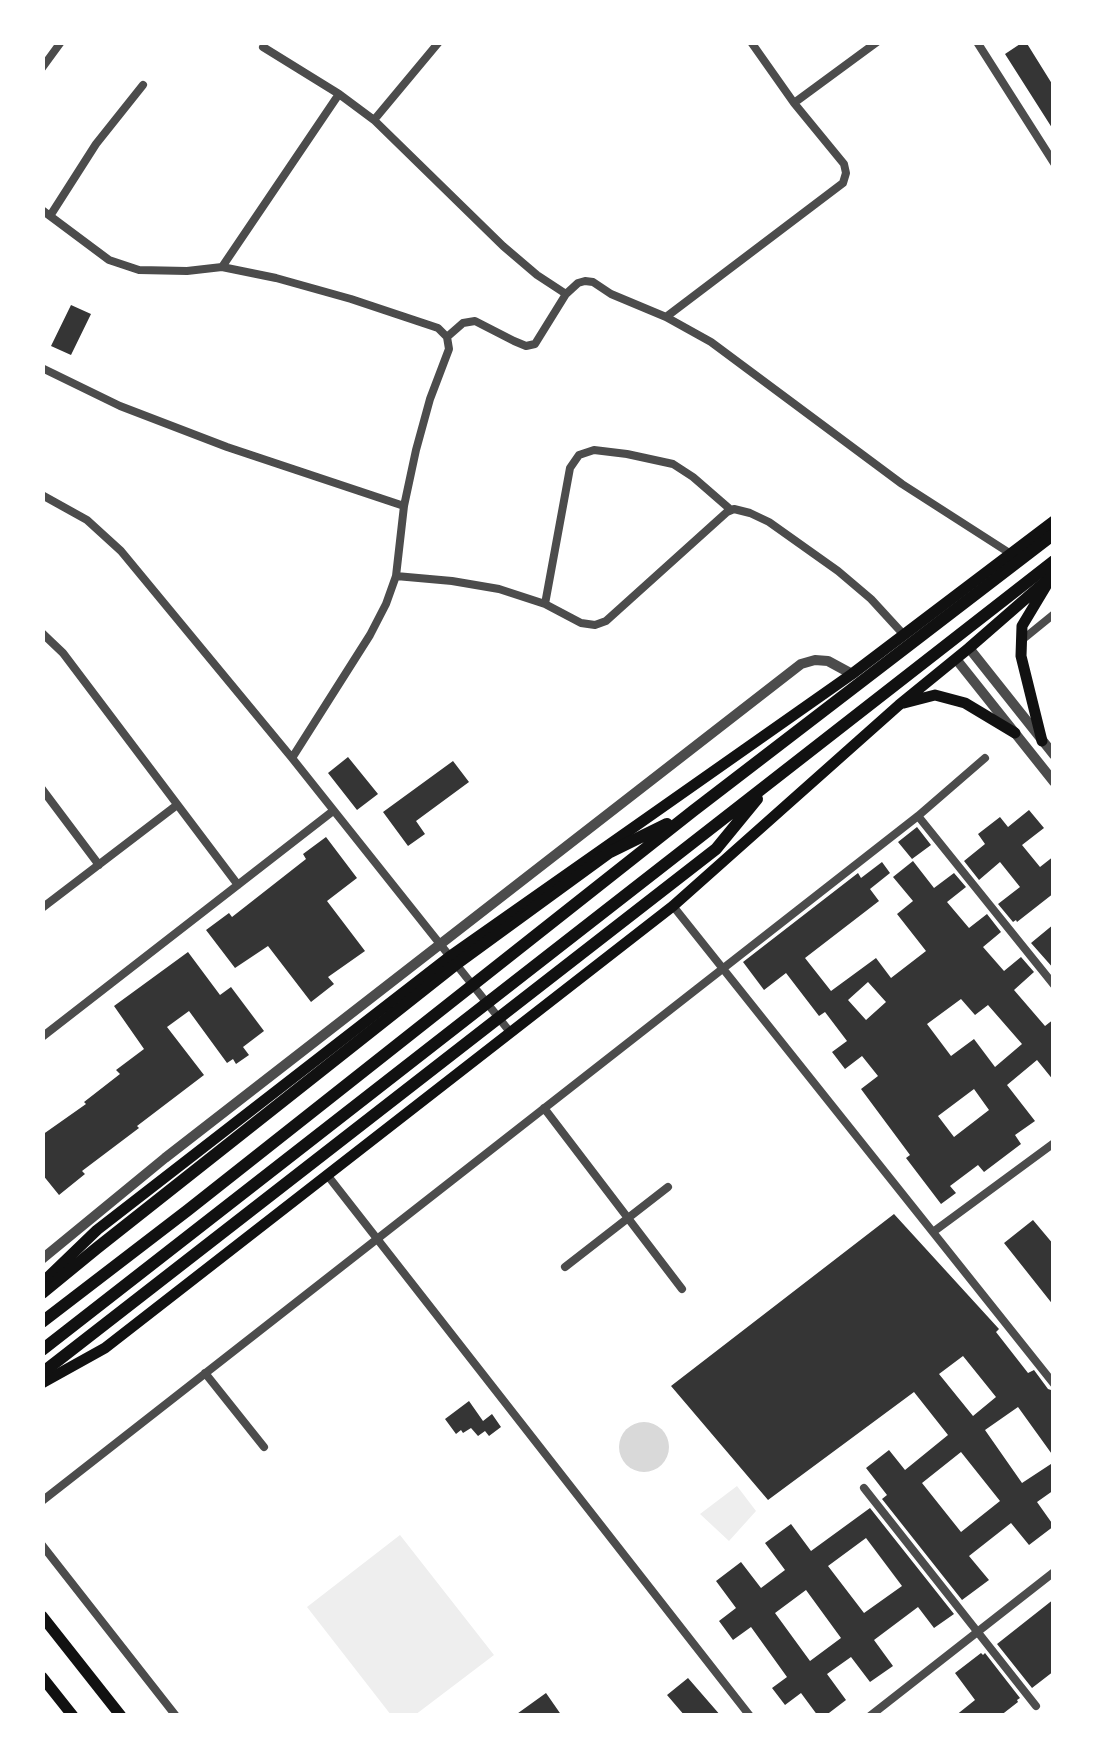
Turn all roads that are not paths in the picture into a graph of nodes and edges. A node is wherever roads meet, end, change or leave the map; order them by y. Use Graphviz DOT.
graph roads {
  1 [pos="61,42"];
  2 [pos="439,42"];
  3 [pos="751,42"];
  4 [pos="877,42"];
  5 [pos="977,42"];
  6 [pos="263,48"];
  7 [pos="42,68"];
  8 [pos="143,85"];
  9 [pos="339,94"];
  10 [pos="794,102"];
  11 [pos="374,120"];
  12 [pos="1054,163"];
  13 [pos="46,213"];
  14 [pos="222,267"];
  15 [pos="566,294"];
  16 [pos="666,317"];
  17 [pos="447,337"];
  18 [pos="42,368"];
  19 [pos="42,495"];
  20 [pos="404,506"];
  21 [pos="730,510"];
  22 [pos="1054,521"];
  23 [pos="1054,534"];
  24 [pos="1011,554"];
  25 [pos="1054,560"];
  26 [pos="1054,574"];
  27 [pos="396,576"];
  28 [pos="545,604"];
  29 [pos="1054,614"];
  30 [pos="42,633"];
  31 [pos="904,636"];
  32 [pos="1022,640"];
  33 [pos="969,648"];
  34 [pos="956,659"];
  35 [pos="852,674"];
  36 [pos="899,705"];
  37 [pos="1015,733"];
  38 [pos="1042,741"];
  39 [pos="1054,755"];
  40 [pos="292,758"];
  41 [pos="985,758"];
  42 [pos="775,778"];
  43 [pos="1054,782"];
  44 [pos="43,790"];
  45 [pos="177,806"];
  46 [pos="693,811"];
  47 [pos="332,812"];
  48 [pos="918,816"];
  49 [pos="99,864"];
  50 [pos="238,884"];
  51 [pos="673,906"];
  52 [pos="42,908"];
  53 [pos="439,945"];
  54 [pos="449,957"];
  55 [pos="723,968"];
  56 [pos="1054,985"];
  57 [pos="510,1032"];
  58 [pos="42,1037"];
  59 [pos="544,1108"];
  60 [pos="1054,1142"];
  61 [pos="328,1176"];
  62 [pos="668,1187"];
  63 [pos="627,1218"];
  64 [pos="933,1232"];
  65 [pos="377,1239"];
  66 [pos="42,1259"];
  67 [pos="565,1267"];
  68 [pos="42,1284"];
  69 [pos="682,1290"];
  70 [pos="42,1293"];
  71 [pos="42,1322"];
  72 [pos="42,1350"];
  73 [pos="42,1374"];
  74 [pos="205,1374"];
  75 [pos="42,1383"];
  76 [pos="1054,1384"];
  77 [pos="264,1447"];
  78 [pos="864,1488"];
  79 [pos="42,1502"];
  80 [pos="42,1546"];
  81 [pos="1054,1572"];
  82 [pos="42,1616"];
  83 [pos="977,1632"];
  84 [pos="42,1678"];
  85 [pos="1036,1706"];
  86 [pos="73,1716"];
  87 [pos="121,1716"];
  88 [pos="176,1716"];
  89 [pos="750,1716"];
  90 [pos="870,1716"];
  1 -- 7 [label="street"];
  2 -- 11 [label="street"];
  3 -- 10 [label="street"];
  4 -- 10 [label="street"];
  5 -- 12 [label="street"];
  6 -- 9 [label="street"];
  8 -- 13 [label="street"];
  9 -- 11 [label="street"];
  9 -- 14 [label="street"];
  10 -- 16 [label="street"];
  11 -- 15 [label="street"];
  13 -- 14 [label="street"];
  14 -- 17 [label="street"];
  15 -- 16 [label="street"];
  15 -- 17 [label="street"];
  16 -- 24 [label="street"];
  17 -- 20 [label="street"];
  18 -- 20 [label="street"];
  19 -- 40 [label="street"];
  20 -- 27 [label="street"];
  21 -- 28 [label="street"];
  21 -- 28 [label="street"];
  21 -- 31 [label="street"];
  22 -- 24 [label="main road"];
  23 -- 46 [label="main road"];
  24 -- 31 [label="main road"];
  25 -- 42 [label="main road"];
  26 -- 32 [label="main road"];
  26 -- 33 [label="main road"];
  27 -- 28 [label="street"];
  27 -- 40 [label="street"];
  29 -- 32 [label="street"];
  30 -- 45 [label="street"];
  31 -- 35 [label="main road"];
  32 -- 38 [label="main road"];
  33 -- 34 [label="main road"];
  33 -- 38 [label="street"];
  34 -- 36 [label="main road"];
  34 -- 37 [label="street"];
  35 -- 53 [label="street"];
  35 -- 54 [label="main road"];
  36 -- 37 [label="main road"];
  36 -- 51 [label="main road"];
  37 -- 43 [label="street"];
  38 -- 39 [label="street"];
  40 -- 47 [label="street"];
  41 -- 48 [label="street"];
  42 -- 72 [label="main road"];
  42 -- 73 [label="main road"];
  44 -- 49 [label="street"];
  45 -- 49 [label="street"];
  45 -- 50 [label="street"];
  46 -- 70 [label="main road"];
  46 -- 71 [label="main road"];
  47 -- 50 [label="street"];
  47 -- 53 [label="street"];
  48 -- 55 [label="street"];
  48 -- 56 [label="street"];
  49 -- 52 [label="street"];
  50 -- 58 [label="street"];
  51 -- 55 [label="street"];
  51 -- 57 [label="main road"];
  53 -- 54 [label="street"];
  53 -- 66 [label="street"];
  54 -- 57 [label="street"];
  54 -- 68 [label="main road"];
  55 -- 59 [label="street"];
  55 -- 64 [label="street"];
  57 -- 61 [label="main road"];
  59 -- 63 [label="street"];
  59 -- 65 [label="street"];
  60 -- 64 [label="street"];
  61 -- 65 [label="street"];
  61 -- 75 [label="main road"];
  62 -- 63 [label="street"];
  63 -- 67 [label="street"];
  63 -- 69 [label="street"];
  64 -- 76 [label="street"];
  65 -- 74 [label="street"];
  65 -- 89 [label="street"];
  74 -- 77 [label="street"];
  74 -- 79 [label="street"];
  78 -- 83 [label="street"];
  80 -- 88 [label="street"];
  81 -- 83 [label="street"];
  82 -- 87 [label="main road"];
  83 -- 85 [label="street"];
  83 -- 90 [label="street"];
  84 -- 86 [label="main road"];
}
